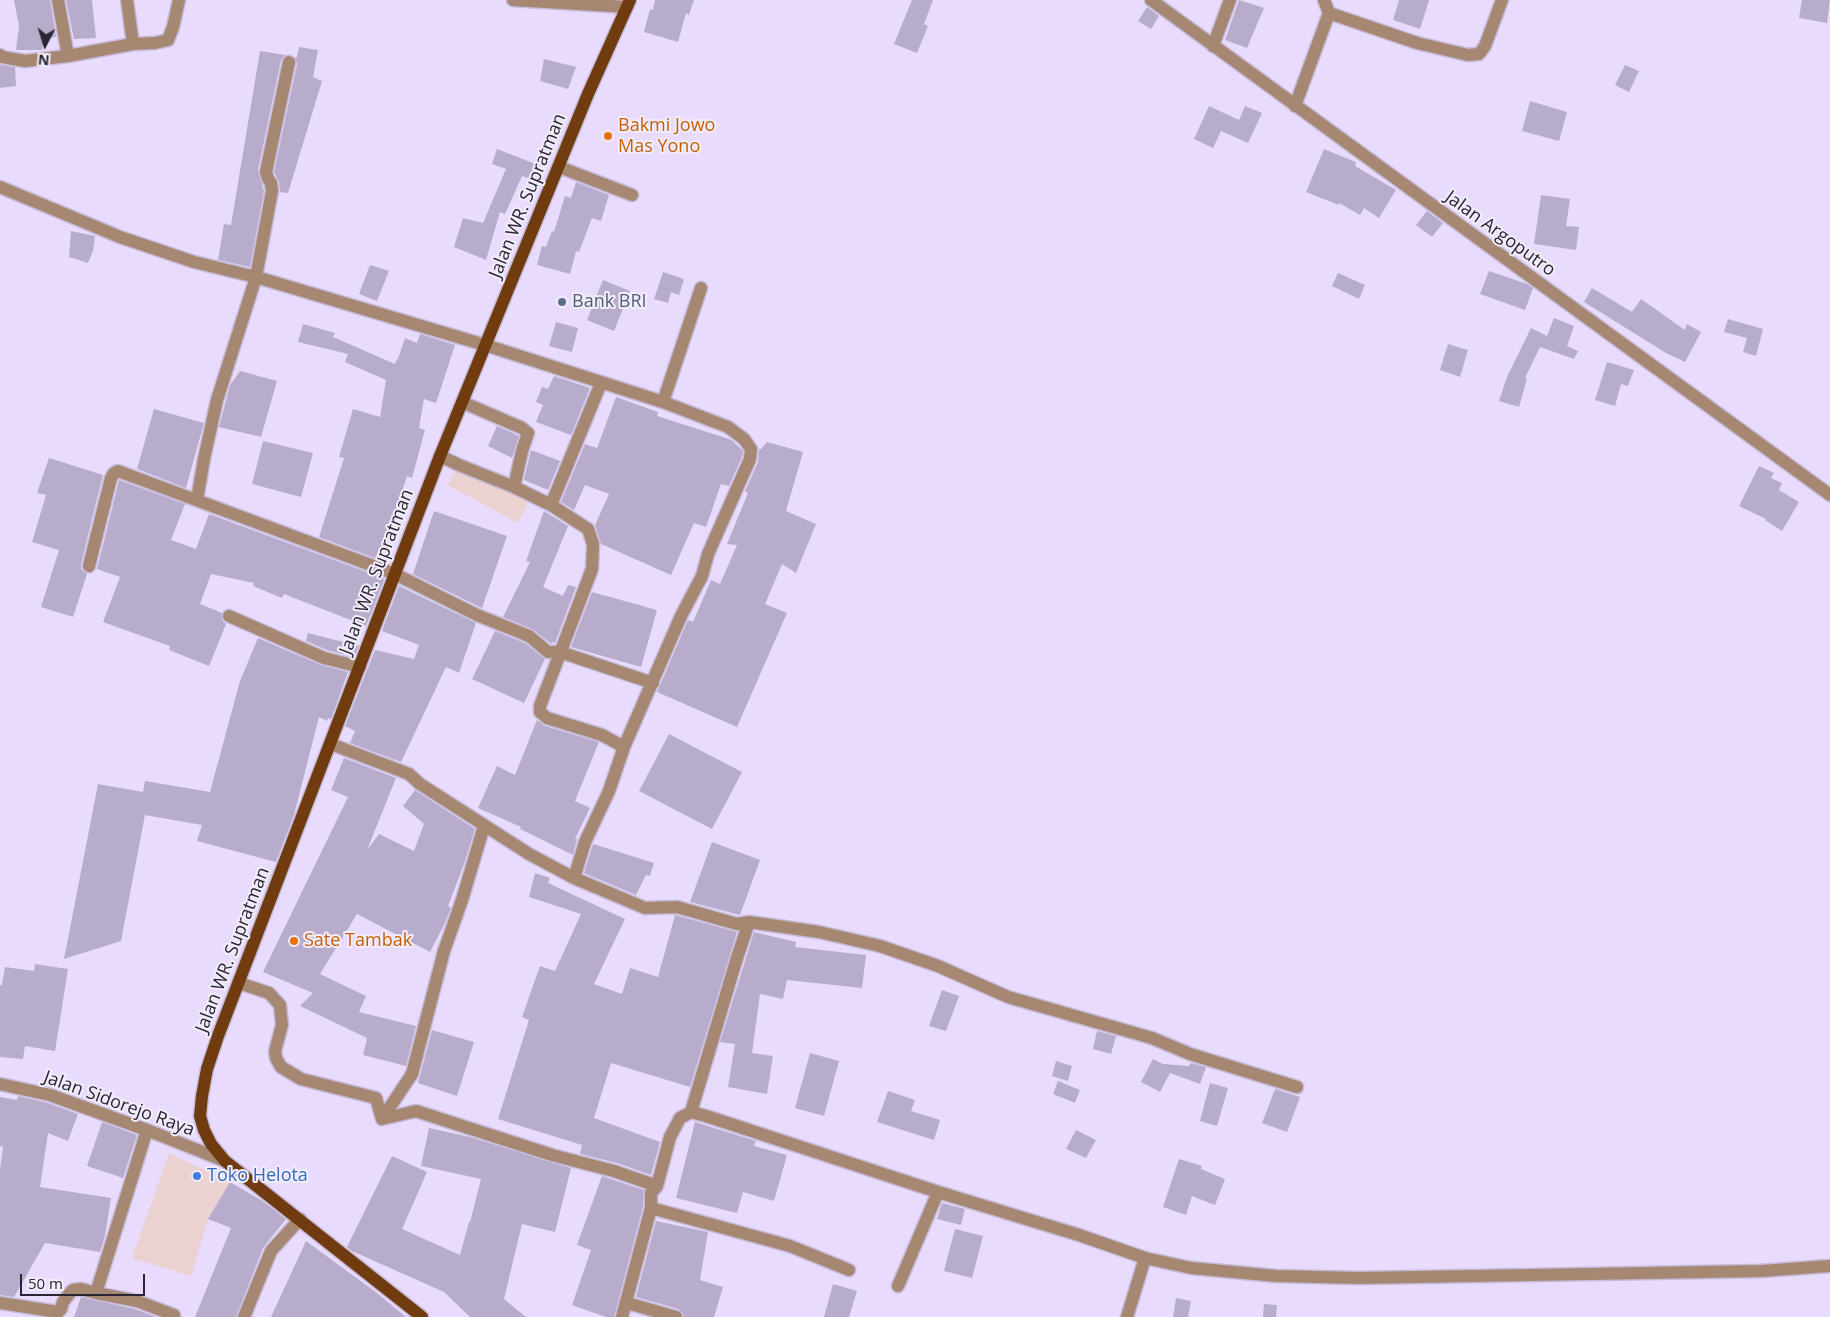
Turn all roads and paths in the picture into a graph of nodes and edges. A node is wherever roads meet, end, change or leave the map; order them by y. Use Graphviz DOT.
graph roads {
  1 [pos="58,0"];
  2 [pos="127,0"];
  3 [pos="179,0"];
  4 [pos="513,0"];
  5 [pos="1151,0"];
  6 [pos="1230,0"];
  7 [pos="1324,0"];
  8 [pos="1502,0"];
  9 [pos="629,3"];
  10 [pos="1329,13"];
  11 [pos="133,44"];
  12 [pos="1213,46"];
  13 [pos="0,55"];
  14 [pos="68,56"];
  15 [pos="289,62"];
  16 [pos="1295,106"];
  17 [pos="559,167"];
  18 [pos="0,187"];
  19 [pos="632,195"];
  20 [pos="256,277"];
  21 [pos="701,288"];
  22 [pos="485,345"];
  23 [pos="602,384"];
  24 [pos="462,402"];
  25 [pos="663,402"];
  26 [pos="440,456"];
  27 [pos="514,487"];
  28 [pos="1830,495"];
  29 [pos="197,500"];
  30 [pos="551,505"];
  31 [pos="89,566"];
  32 [pos="395,574"];
  33 [pos="229,616"];
  34 [pos="560,652"];
  35 [pos="360,667"];
  36 [pos="653,683"];
  37 [pos="331,744"];
  38 [pos="624,747"];
  39 [pos="484,826"];
  40 [pos="574,878"];
  41 [pos="749,922"];
  42 [pos="239,983"];
  43 [pos="0,1084"];
  44 [pos="1298,1087"];
  45 [pos="691,1112"];
  46 [pos="382,1119"];
  47 [pos="147,1130"];
  48 [pos="225,1161"];
  49 [pos="657,1186"];
  50 [pos="938,1192"];
  51 [pos="651,1208"];
  52 [pos="300,1219"];
  53 [pos="1145,1258"];
  54 [pos="1830,1266"];
  55 [pos="849,1270"];
  56 [pos="898,1286"];
  57 [pos="96,1293"];
  58 [pos="0,1303"];
  59 [pos="627,1303"];
  60 [pos="174,1315"];
  61 [pos="244,1317"];
  62 [pos="422,1317"];
  63 [pos="622,1317"];
  64 [pos="676,1317"];
  65 [pos="1127,1317"];
  1 -- 14 [label="street"];
  2 -- 11 [label="street"];
  3 -- 11 [label="street"];
  4 -- 9 [label="street"];
  5 -- 12 [label="street, Jalan Argoputro"];
  6 -- 12 [label="street"];
  7 -- 10 [label="street"];
  8 -- 10 [label="street"];
  9 -- 17 [label="main road, Jalan WR. Supratman"];
  10 -- 16 [label="street"];
  11 -- 14 [label="street"];
  12 -- 16 [label="street, Jalan Argoputro"];
  13 -- 14 [label="street"];
  15 -- 20 [label="street"];
  16 -- 28 [label="street, Jalan Argoputro"];
  17 -- 19 [label="street"];
  17 -- 22 [label="main road, Jalan WR. Supratman"];
  18 -- 20 [label="street"];
  20 -- 22 [label="street"];
  20 -- 29 [label="street"];
  21 -- 25 [label="street"];
  22 -- 23 [label="street"];
  22 -- 24 [label="main road, Jalan WR. Supratman"];
  23 -- 25 [label="street"];
  23 -- 30 [label="street"];
  24 -- 26 [label="main road, Jalan WR. Supratman"];
  24 -- 27 [label="street"];
  25 -- 36 [label="street"];
  26 -- 27 [label="street"];
  26 -- 32 [label="main road, Jalan WR. Supratman"];
  27 -- 30 [label="street"];
  29 -- 31 [label="street"];
  29 -- 32 [label="street"];
  30 -- 34 [label="street"];
  32 -- 34 [label="street"];
  32 -- 35 [label="main road, Jalan WR. Supratman"];
  33 -- 35 [label="street"];
  34 -- 36 [label="street"];
  34 -- 38 [label="street"];
  35 -- 37 [label="main road, Jalan WR. Supratman"];
  36 -- 38 [label="street"];
  37 -- 39 [label="street"];
  37 -- 42 [label="main road, Jalan WR. Supratman"];
  38 -- 40 [label="street"];
  39 -- 40 [label="street"];
  39 -- 46 [label="street"];
  40 -- 41 [label="street"];
  41 -- 44 [label="street"];
  41 -- 45 [label="street"];
  42 -- 46 [label="street"];
  42 -- 48 [label="main road, Jalan WR. Supratman"];
  43 -- 47 [label="street, Jalan Sidorejo Raya"];
  45 -- 49 [label="street"];
  45 -- 50 [label="street"];
  46 -- 49 [label="street"];
  47 -- 48 [label="street, Jalan Sidorejo Raya"];
  47 -- 57 [label="street"];
  48 -- 52 [label="main road, Jalan WR. Supratman"];
  49 -- 51 [label="street"];
  50 -- 53 [label="street"];
  50 -- 56 [label="street"];
  51 -- 55 [label="street"];
  51 -- 59 [label="street"];
  52 -- 61 [label="street"];
  52 -- 62 [label="main road, Jalan WR. Supratman"];
  53 -- 54 [label="street"];
  53 -- 65 [label="street"];
  57 -- 58 [label="street"];
  57 -- 60 [label="street"];
  59 -- 63 [label="street"];
  59 -- 64 [label="street"];
}
